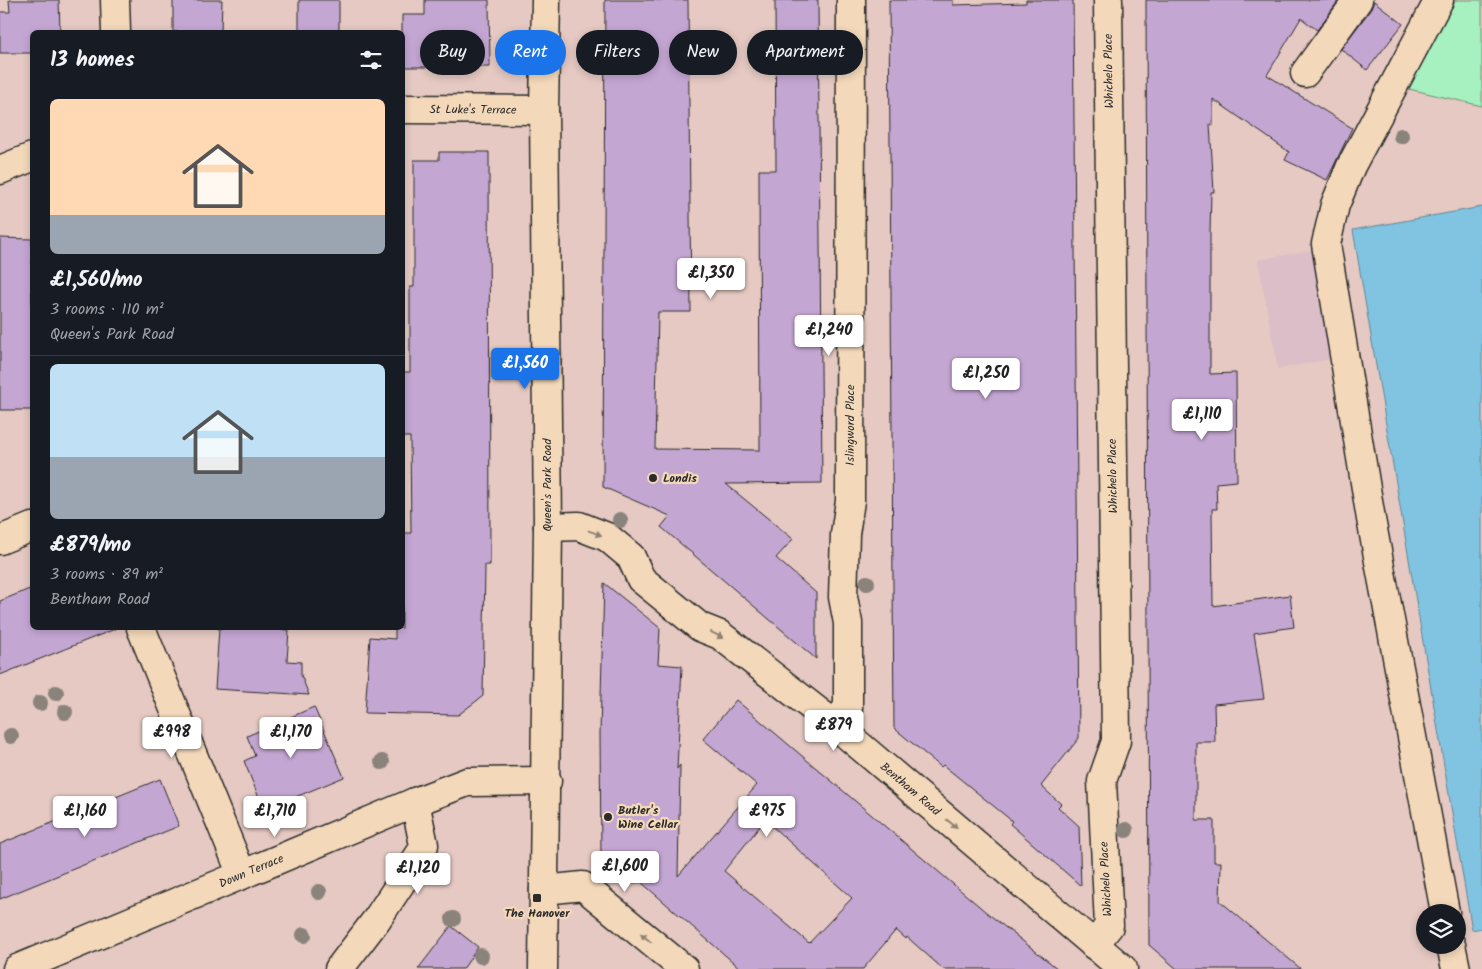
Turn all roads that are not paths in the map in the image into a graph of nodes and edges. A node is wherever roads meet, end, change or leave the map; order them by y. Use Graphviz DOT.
graph roads {
  1 [pos="116,0"];
  2 [pos="546,0"];
  3 [pos="851,0"];
  4 [pos="1108,0"];
  5 [pos="1358,0"];
  6 [pos="1439,0"];
  7 [pos="116,30"];
  8 [pos="1305,73"];
  9 [pos="405,109"];
  10 [pos="544,110"];
  11 [pos="30,158"];
  12 [pos="0,170"];
  13 [pos="548,526"];
  14 [pos="30,528"];
  15 [pos="0,540"];
  16 [pos="142,630"];
  17 [pos="834,724"];
  18 [pos="547,781"];
  19 [pos="415,802"];
  20 [pos="242,875"];
  21 [pos="544,890"];
  22 [pos="1443,904"];
  23 [pos="1094,945"];
  24 [pos="1453,954"];
  25 [pos="17,969"];
  26 [pos="339,969"];
  27 [pos="543,969"];
  28 [pos="684,969"];
  29 [pos="1123,969"];
  30 [pos="1456,969"];
  1 -- 7 [label="street"];
  2 -- 10 [label="street, Queen's Park Road"];
  3 -- 17 [label="street, Islingword Place"];
  4 -- 23 [label="street, Whichelo Place"];
  5 -- 8 [label="street"];
  6 -- 22 [label="street"];
  9 -- 10 [label="street, St Luke's Terrace"];
  10 -- 13 [label="street, Queen's Park Road"];
  11 -- 12 [label="street"];
  13 -- 17 [label="street, Bentham Road, one-way"];
  13 -- 18 [label="street, Queen's Park Road"];
  14 -- 15 [label="street"];
  16 -- 20 [label="street"];
  17 -- 23 [label="street, Bentham Road, one-way"];
  18 -- 19 [label="street, Down Terrace"];
  18 -- 21 [label="street, Queen's Park Road"];
  19 -- 20 [label="street, Down Terrace"];
  19 -- 26 [label="street"];
  20 -- 25 [label="street, Down Terrace"];
  21 -- 27 [label="street, Queen's Park Road"];
  28 -- 21 [label="street, one-way"];
  23 -- 29 [label="street, Bentham Road"];
  24 -- 30 [label="street"];
}
